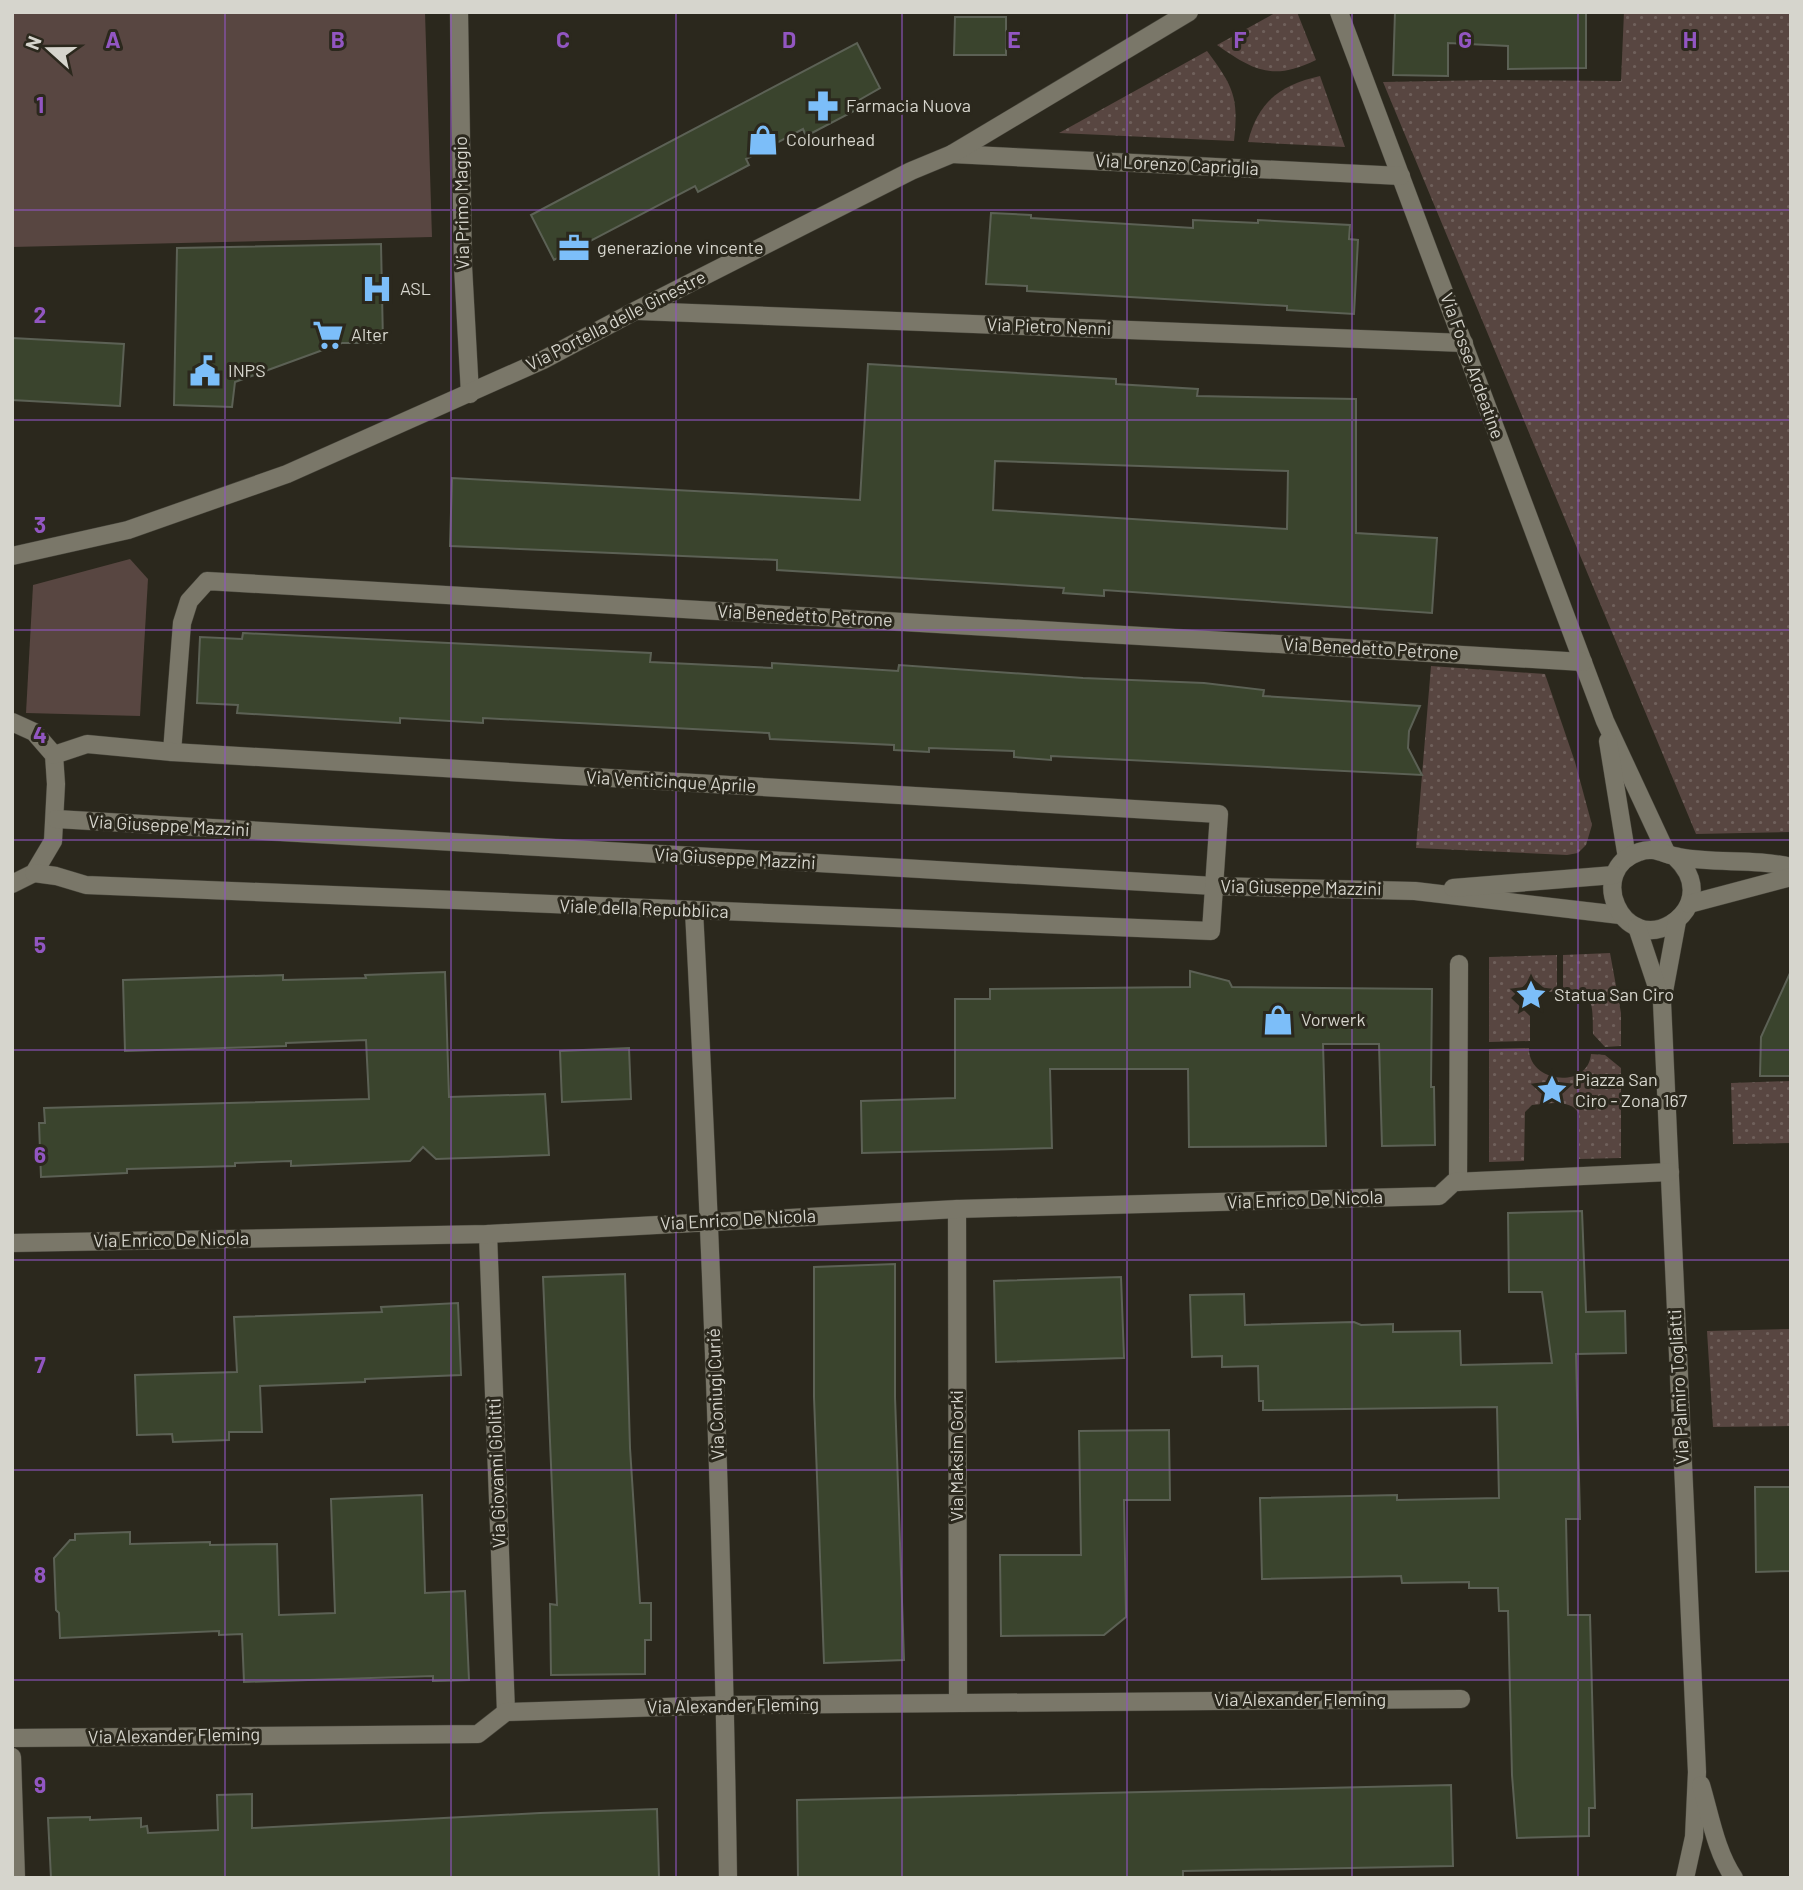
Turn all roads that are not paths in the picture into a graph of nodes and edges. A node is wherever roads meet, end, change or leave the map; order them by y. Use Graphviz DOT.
graph roads {
  1 [pos="459,12"];
  2 [pos="1189,12"];
  3 [pos="1339,12"];
  4 [pos="952,153"];
  5 [pos="1401,176"];
  6 [pos="635,311"];
  7 [pos="1464,343"];
  8 [pos="470,394"];
  9 [pos="12,556"];
  10 [pos="1583,662"];
  11 [pos="1605,721"];
  12 [pos="12,722"];
  13 [pos="172,752"];
  14 [pos="54,755"];
  15 [pos="56,820"];
  16 [pos="1671,854"];
  17 [pos="1627,858"];
  18 [pos="1791,866"];
  19 [pos="34,873"];
  20 [pos="1614,875"];
  21 [pos="1791,877"];
  22 [pos="12,884"];
  23 [pos="1214,886"];
  24 [pos="1415,891"];
  25 [pos="1689,904"];
  26 [pos="694,911"];
  27 [pos="1620,915"];
  28 [pos="1677,920"];
  29 [pos="1637,927"];
  30 [pos="1459,964"];
  31 [pos="1662,1002"];
  32 [pos="1670,1172"];
  33 [pos="1458,1182"];
  34 [pos="957,1209"];
  35 [pos="710,1222"];
  36 [pos="488,1234"];
  37 [pos="12,1243"];
  38 [pos="1461,1699"];
  39 [pos="958,1702"];
  40 [pos="726,1705"];
  41 [pos="506,1712"];
  42 [pos="12,1738"];
  43 [pos="12,1757"];
  44 [pos="1697,1772"];
  45 [pos="16,1878"];
  46 [pos="728,1878"];
  47 [pos="1685,1878"];
  48 [pos="1734,1878"];
  1 -- 8 [label="street, Via Primo Maggio"];
  2 -- 4 [label="street, Via Portella delle Ginestre"];
  3 -- 5 [label="street, Via Fosse Ardeatine"];
  4 -- 5 [label="street, Via Lorenzo Capriglia"];
  4 -- 6 [label="street, Via Portella delle Ginestre"];
  5 -- 7 [label="street, Via Fosse Ardeatine"];
  6 -- 7 [label="street, Via Pietro Nenni"];
  6 -- 8 [label="street, Via Portella delle Ginestre"];
  7 -- 10 [label="street, Via Fosse Ardeatine"];
  8 -- 9 [label="street, Via Portella delle Ginestre"];
  10 -- 11 [label="street, Via Fosse Ardeatine"];
  10 -- 13 [label="street, Via Benedetto Petrone"];
  11 -- 16 [label="street"];
  11 -- 17 [label="street"];
  12 -- 14 [label="street"];
  13 -- 14 [label="street, Via Venticinque Aprile"];
  13 -- 23 [label="street, Via Venticinque Aprile"];
  14 -- 15 [label="street"];
  15 -- 19 [label="street"];
  15 -- 23 [label="street, Via Giuseppe Mazzini"];
  16 -- 17 [label="street"];
  16 -- 18 [label="street"];
  16 -- 25 [label="street"];
  17 -- 20 [label="street"];
  19 -- 22 [label="street"];
  19 -- 26 [label="street, Viale della Repubblica"];
  20 -- 24 [label="street, Via Giuseppe Mazzini"];
  20 -- 27 [label="street"];
  21 -- 25 [label="street"];
  23 -- 24 [label="street, Via Giuseppe Mazzini"];
  23 -- 26 [label="street, Viale della Repubblica"];
  24 -- 27 [label="street, Via Giuseppe Mazzini"];
  25 -- 28 [label="street"];
  26 -- 35 [label="street, Via Coniugi Curié"];
  27 -- 29 [label="street"];
  28 -- 29 [label="street"];
  28 -- 31 [label="street, Via Palmiro Togliatti"];
  29 -- 31 [label="street, Via Palmiro Togliatti"];
  30 -- 33 [label="street"];
  31 -- 32 [label="street, Via Palmiro Togliatti"];
  32 -- 33 [label="street, Via Enrico De Nicola"];
  32 -- 44 [label="street, Via Palmiro Togliatti"];
  33 -- 34 [label="street, Via Enrico De Nicola"];
  34 -- 35 [label="street, Via Enrico De Nicola"];
  34 -- 39 [label="street, Via Maksim Gorki"];
  35 -- 36 [label="street, Via Enrico De Nicola"];
  35 -- 40 [label="street, Via Coniugi Curié"];
  36 -- 37 [label="street, Via Enrico De Nicola"];
  36 -- 41 [label="street, Via Giovanni Giolitti"];
  38 -- 39 [label="street, Via Alexander Fleming"];
  39 -- 40 [label="street, Via Alexander Fleming"];
  40 -- 41 [label="street, Via Alexander Fleming"];
  40 -- 46 [label="street, Via Coniugi Curié"];
  41 -- 42 [label="street, Via Alexander Fleming"];
  43 -- 45 [label="street"];
  44 -- 47 [label="street, Via Palmiro Togliatti"];
  44 -- 48 [label="street, Via Palmiro Togliatti"];
}
